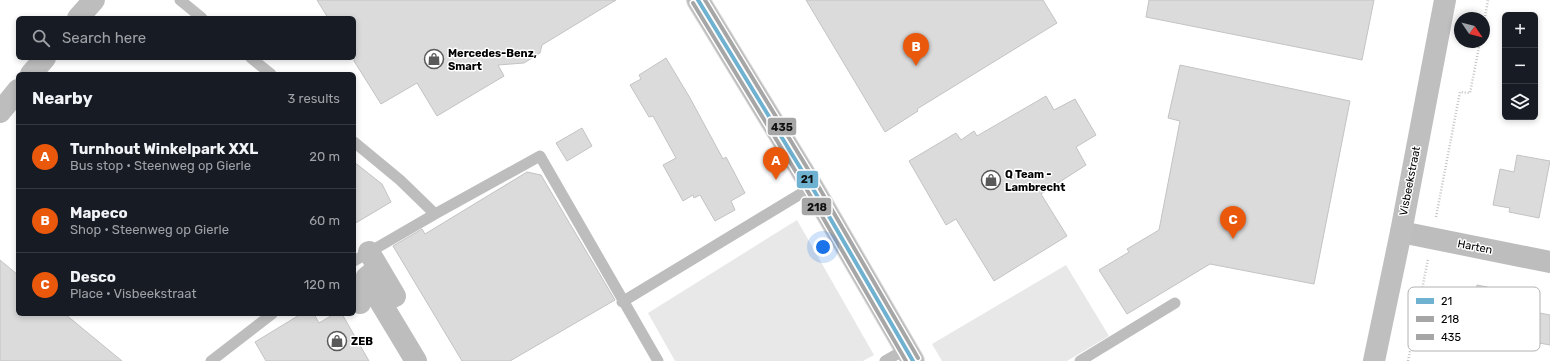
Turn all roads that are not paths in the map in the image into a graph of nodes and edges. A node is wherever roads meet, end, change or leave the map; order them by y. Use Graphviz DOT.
graph roads {
  1 [pos="94,0"];
  2 [pos="180,0"];
  3 [pos="698,0"];
  4 [pos="1445,0"];
  5 [pos="80,16"];
  6 [pos="200,16"];
  7 [pos="43,60"];
  8 [pos="254,60"];
  9 [pos="33,72"];
  10 [pos="268,72"];
  11 [pos="16,92"];
  12 [pos="0,112"];
  13 [pos="356,144"];
  14 [pos="812,187"];
  15 [pos="434,214"];
  16 [pos="1400,232"];
  17 [pos="367,253"];
  18 [pos="1550,262"];
  19 [pos="622,302"];
  20 [pos="361,303"];
  21 [pos="1175,303"];
  22 [pos="269,316"];
  23 [pos="391,319"];
  24 [pos="909,355"];
  25 [pos="211,361"];
  26 [pos="416,361"];
  27 [pos="658,361"];
  28 [pos="885,361"];
  29 [pos="1080,361"];
  30 [pos="1374,361"];
  1 -- 5 [label="street"];
  2 -- 6 [label="lane"];
  3 -- 14 [label="street"];
  4 -- 16 [label="street, Visbeekstraat"];
  7 -- 9 [label="street"];
  8 -- 10 [label="lane"];
  11 -- 12 [label="street"];
  13 -- 15 [label="lane"];
  14 -- 19 [label="lane"];
  14 -- 24 [label="street"];
  15 -- 17 [label="lane"];
  15 -- 19 [label="lane"];
  16 -- 18 [label="street, Harten"];
  16 -- 30 [label="street, Visbeekstraat"];
  17 -- 23 [label="street"];
  17 -- 23 [label="street"];
  19 -- 27 [label="lane"];
  20 -- 23 [label="street"];
  21 -- 29 [label="lane"];
  22 -- 25 [label="lane"];
  23 -- 26 [label="street"];
  24 -- 28 [label="lane"];
}
